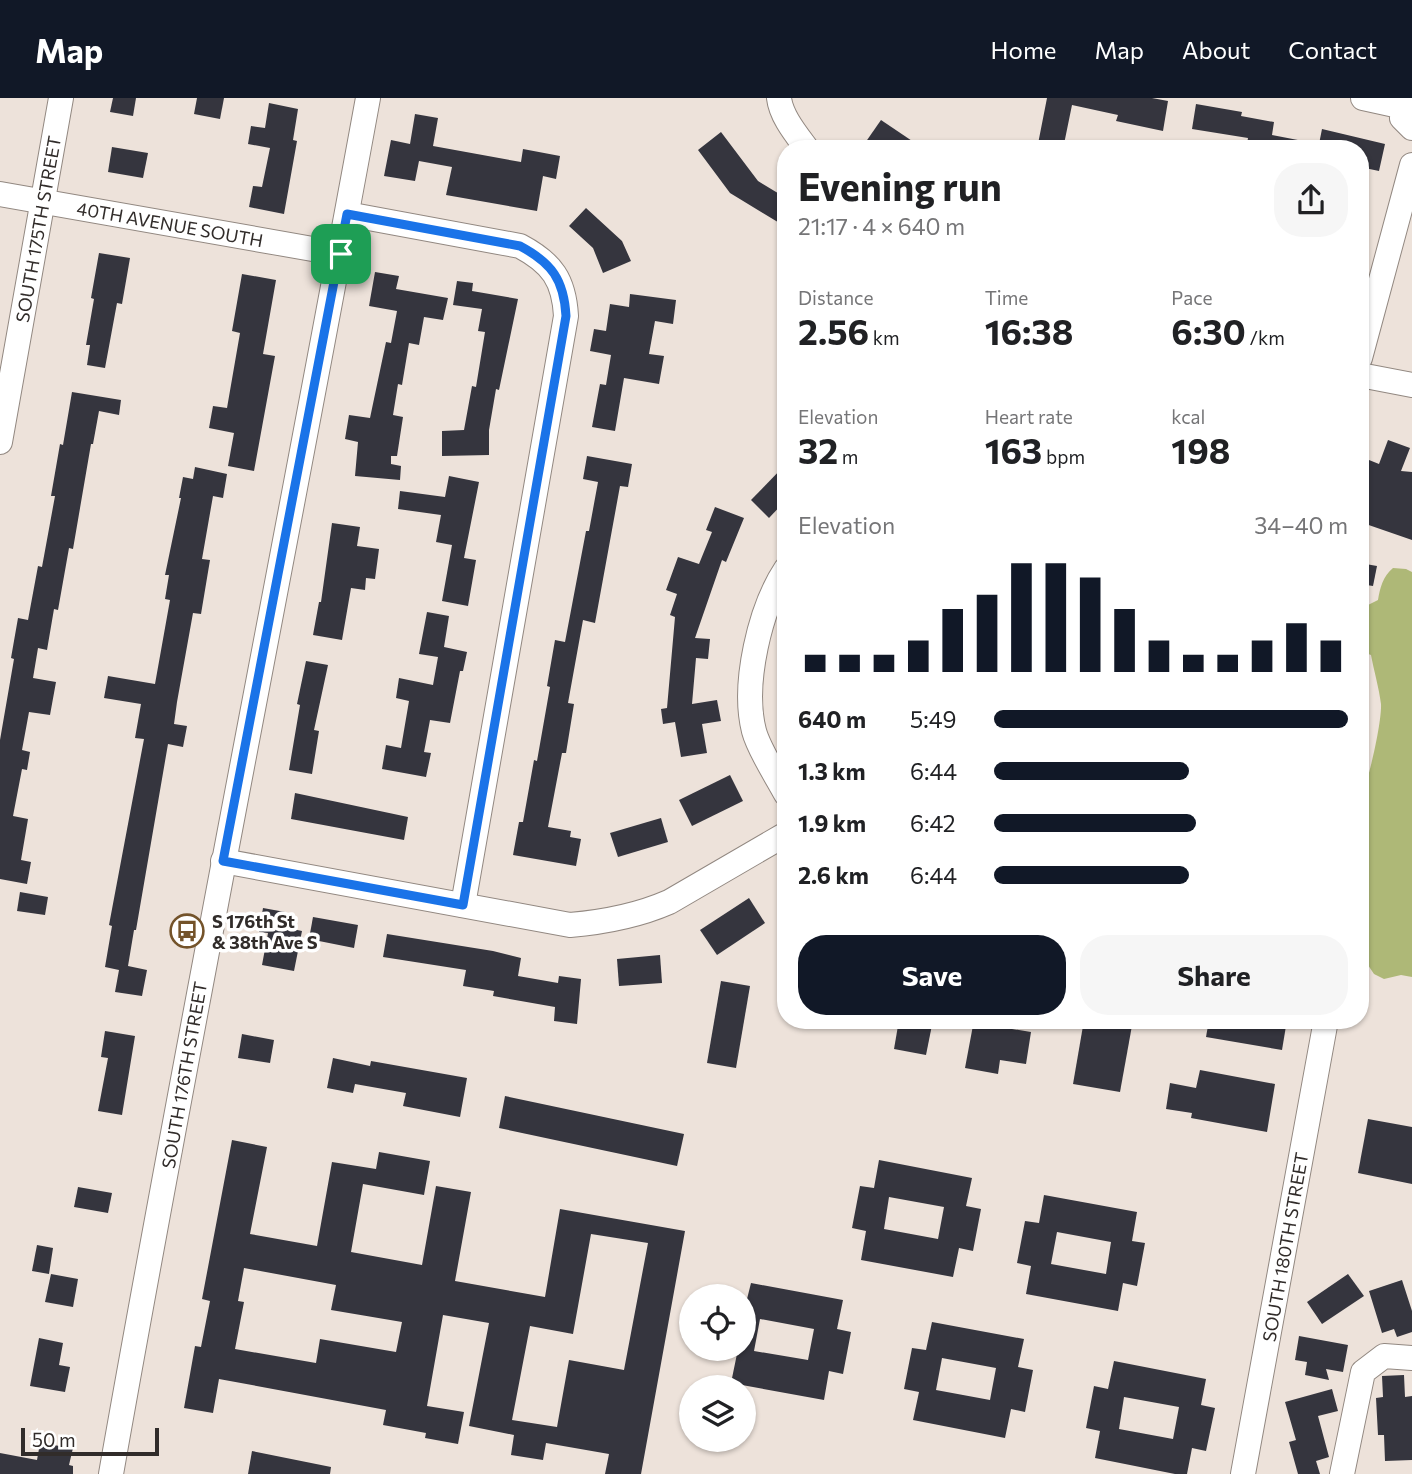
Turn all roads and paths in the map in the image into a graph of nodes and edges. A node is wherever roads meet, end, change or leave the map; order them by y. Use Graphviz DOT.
graph roads {
  1 [pos="61,98"];
  2 [pos="368,98"];
  3 [pos="779,98"];
  4 [pos="1363,98"];
  5 [pos="1408,111"];
  6 [pos="800,140"];
  7 [pos="1412,165"];
  8 [pos="0,194"];
  9 [pos="43,202"];
  10 [pos="347,214"];
  11 [pos="341,254"];
  12 [pos="1369,325"];
  13 [pos="1369,377"];
  14 [pos="1412,385"];
  15 [pos="0,442"];
  16 [pos="777,586"];
  17 [pos="777,776"];
  18 [pos="777,839"];
  19 [pos="223,861"];
  20 [pos="463,905"];
  21 [pos="1324,1029"];
  22 [pos="1412,1358"];
  23 [pos="111,1474"];
  24 [pos="1242,1474"];
  25 [pos="1342,1474"];
  1 -- 9 [label="street, SOUTH 175TH STREET"];
  2 -- 10 [label="street, SOUTH 176TH STREET"];
  3 -- 6 [label="street"];
  4 -- 5 [label="street"];
  7 -- 12 [label="street"];
  8 -- 9 [label="street, 40TH AVENUE SOUTH"];
  9 -- 11 [label="street, 40TH AVENUE SOUTH"];
  9 -- 15 [label="street, SOUTH 175TH STREET"];
  10 -- 11 [label="street, SOUTH 176TH STREET"];
  10 -- 20 [label="street"];
  11 -- 19 [label="street, SOUTH 176TH STREET"];
  13 -- 14 [label="street"];
  16 -- 17 [label="street"];
  18 -- 20 [label="street"];
  19 -- 20 [label="street"];
  19 -- 23 [label="street, SOUTH 176TH STREET"];
  21 -- 24 [label="street, SOUTH 180TH STREET"];
  22 -- 25 [label="street"];
}
